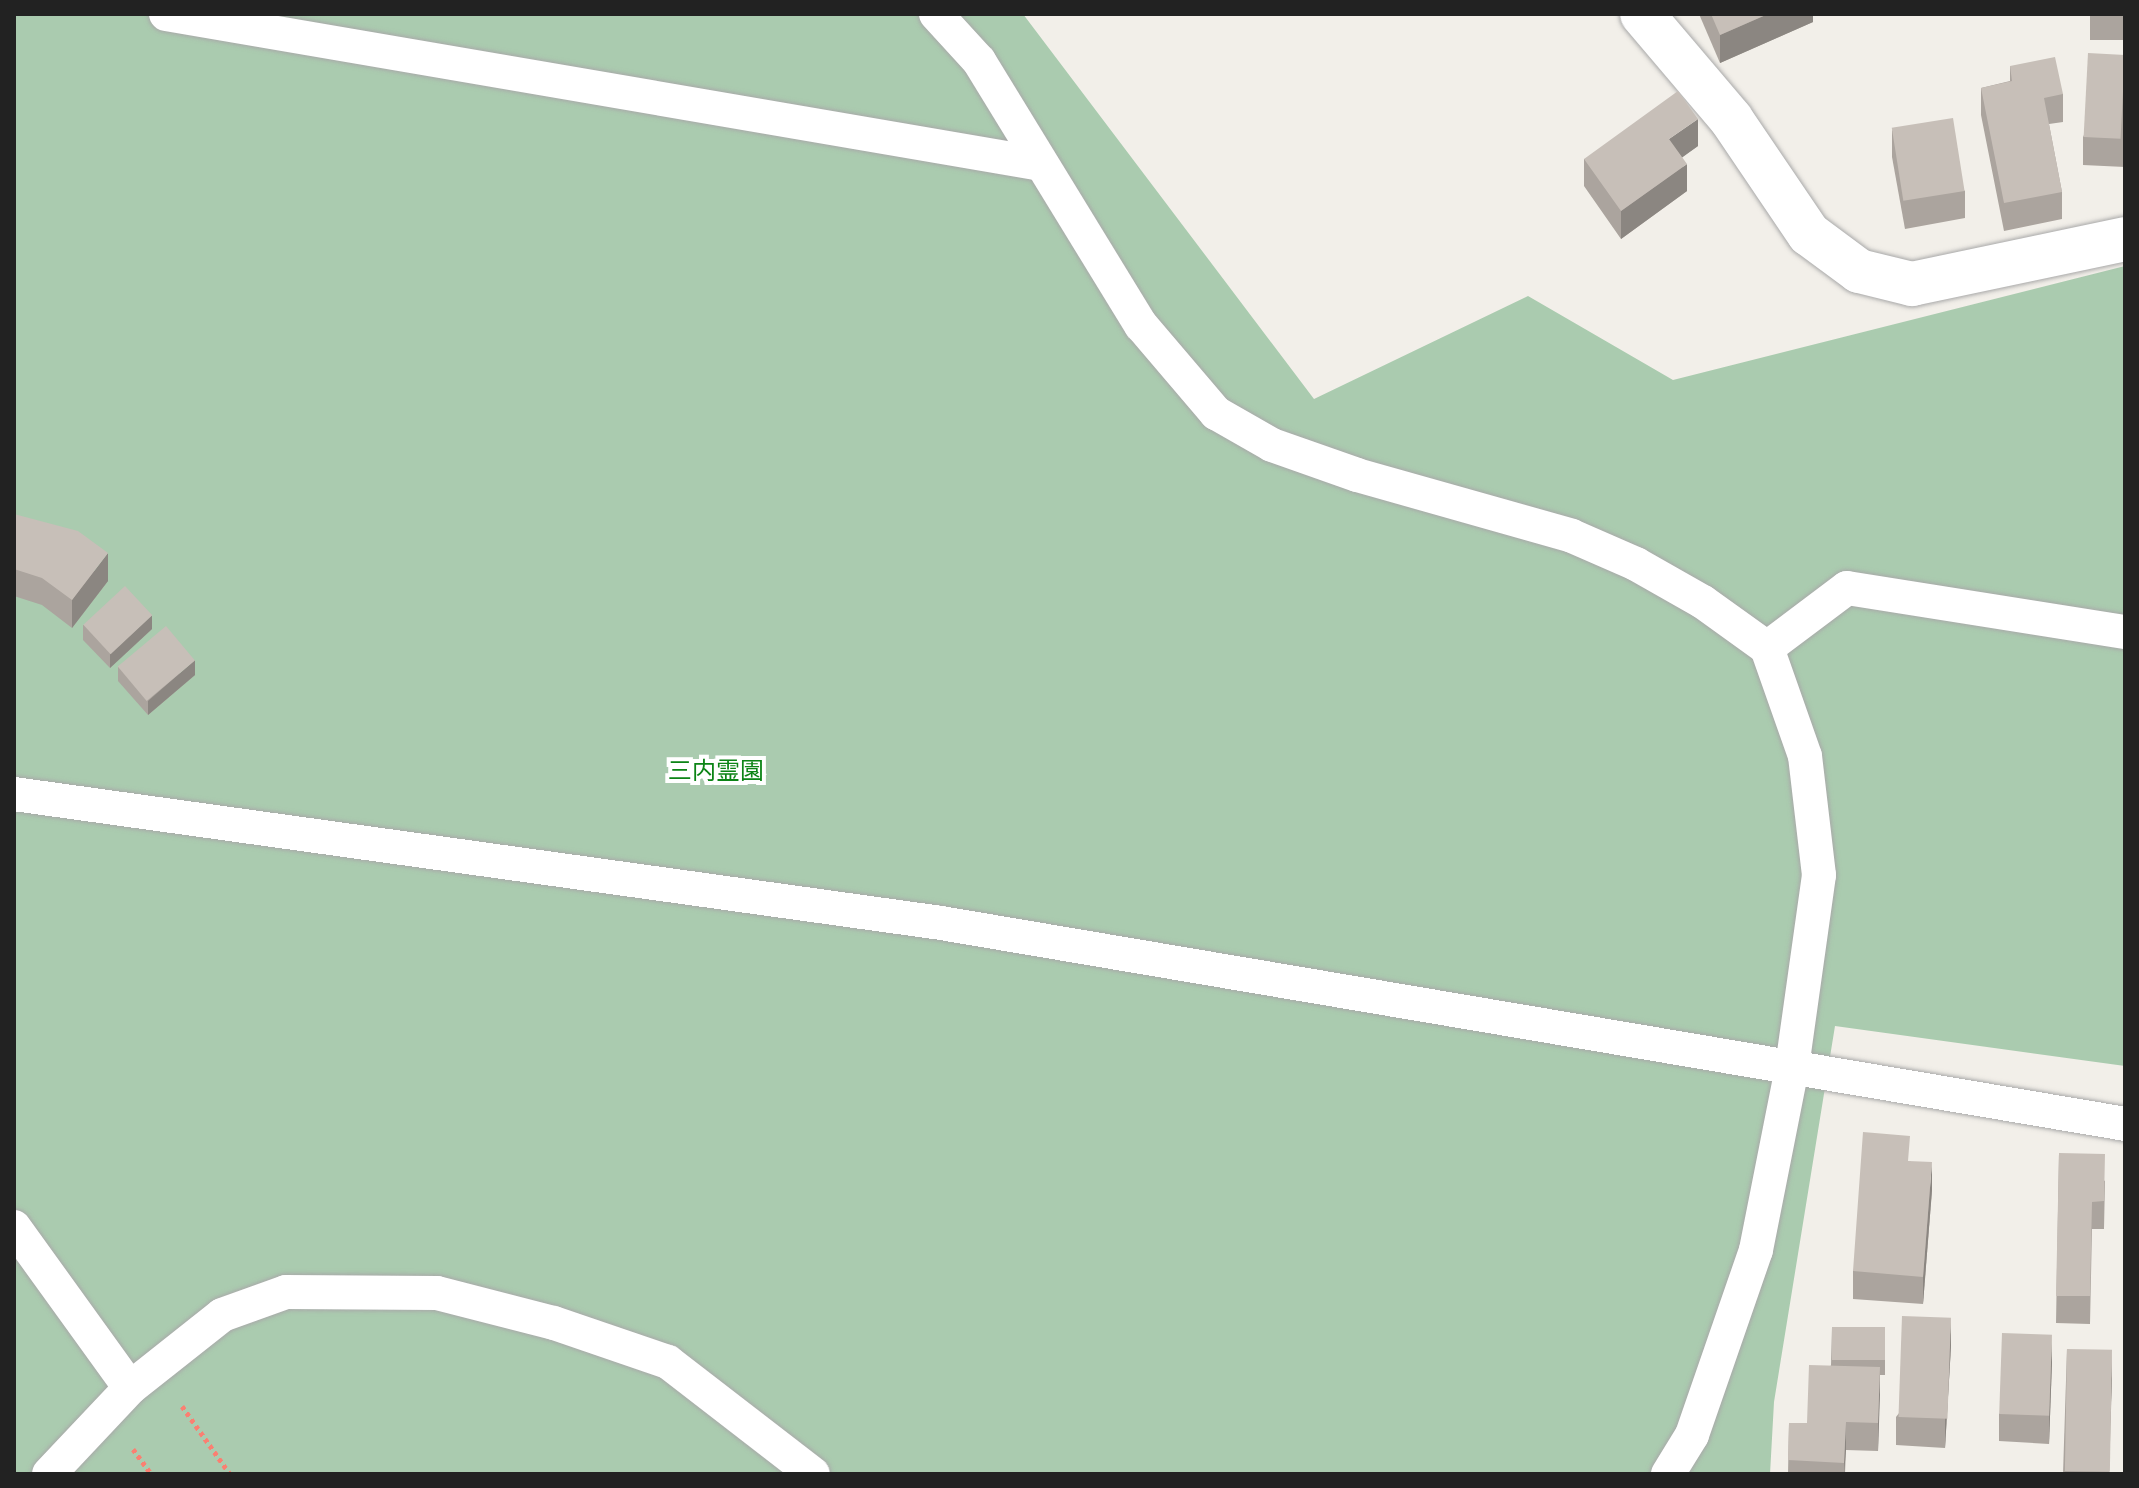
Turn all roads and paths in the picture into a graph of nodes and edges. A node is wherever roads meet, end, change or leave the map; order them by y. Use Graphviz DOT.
graph roads {
  1 [pos="166,14"];
  2 [pos="936,14"];
  3 [pos="1642,14"];
  4 [pos="1041,164"];
  5 [pos="2125,239"];
  6 [pos="2125,632"];
  7 [pos="1767,648"];
  8 [pos="14,794"];
  9 [pos="1792,1068"];
  10 [pos="2125,1124"];
  11 [pos="14,1227"];
  12 [pos="143,1378"];
  13 [pos="49,1474"];
  14 [pos="230,1474"];
  15 [pos="813,1474"];
  16 [pos="1668,1474"];
  1 -- 4 [label="lane"];
  2 -- 4 [label="lane"];
  3 -- 5 [label="street"];
  4 -- 7 [label="lane"];
  6 -- 7 [label="lane"];
  7 -- 9 [label="lane"];
  8 -- 9 [label="lane"];
  9 -- 10 [label="lane"];
  9 -- 16 [label="lane"];
  11 -- 12 [label="lane"];
  12 -- 13 [label="lane"];
  12 -- 14 [label="path"];
  12 -- 15 [label="lane"];
}
